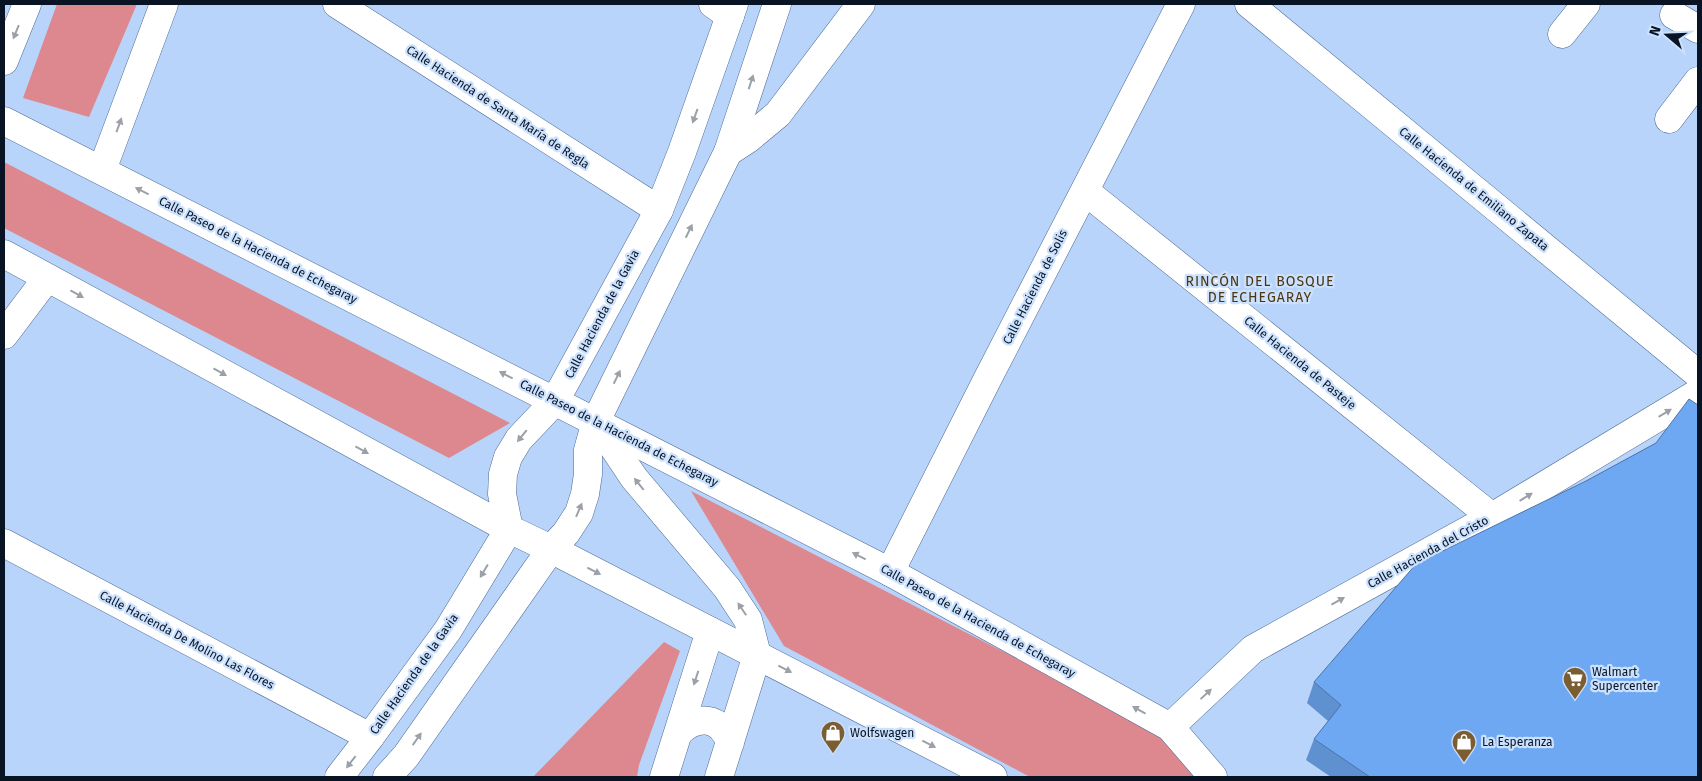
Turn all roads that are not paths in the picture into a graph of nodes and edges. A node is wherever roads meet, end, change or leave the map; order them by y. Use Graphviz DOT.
graph roads {
  1 [pos="27,4"];
  2 [pos="164,4"];
  3 [pos="337,4"];
  4 [pos="777,4"];
  5 [pos="860,4"];
  6 [pos="1181,4"];
  7 [pos="1249,4"];
  8 [pos="1586,4"];
  9 [pos="726,8"];
  10 [pos="1674,15"];
  11 [pos="1698,29"];
  12 [pos="1562,34"];
  13 [pos="4,61"];
  14 [pos="1698,81"];
  15 [pos="1669,119"];
  16 [pos="4,121"];
  17 [pos="728,152"];
  18 [pos="102,170"];
  19 [pos="1085,191"];
  20 [pos="659,210"];
  21 [pos="4,254"];
  22 [pos="47,278"];
  23 [pos="4,336"];
  24 [pos="1698,374"];
  25 [pos="1698,393"];
  26 [pos="555,401"];
  27 [pos="596,421"];
  28 [pos="1492,517"];
  29 [pos="509,530"];
  30 [pos="4,543"];
  31 [pos="551,548"];
  32 [pos="890,572"];
  33 [pos="710,631"];
  34 [pos="757,655"];
  35 [pos="1170,728"];
  36 [pos="678,732"];
  37 [pos="370,737"];
  38 [pos="730,743"];
  39 [pos="339,777"];
  40 [pos="387,777"];
  41 [pos="664,777"];
  42 [pos="719,777"];
  43 [pos="994,777"];
  44 [pos="1213,777"];
  1 -- 13 [label="main road, one-way"];
  18 -- 2 [label="main road, one-way"];
  3 -- 20 [label="main road, Calle Hacienda de Santa María de Regla"];
  17 -- 4 [label="main road, one-way"];
  5 -- 17 [label="main road"];
  6 -- 19 [label="main road, Calle Hacienda de Solis"];
  7 -- 24 [label="main road, Calle Hacienda de Emiliano Zapata"];
  8 -- 12 [label="main road"];
  9 -- 20 [label="main road, Calle Hacienda de la Gavia, one-way"];
  10 -- 11 [label="main road"];
  14 -- 15 [label="main road"];
  16 -- 18 [label="main road, Calle Paseo de la Hacienda de Echegaray"];
  27 -- 17 [label="main road, one-way"];
  26 -- 18 [label="main road, Calle Paseo de la Hacienda de Echegaray, one-way"];
  19 -- 28 [label="main road, Calle Hacienda de Pasteje"];
  19 -- 32 [label="main road, Calle Hacienda de Solis"];
  20 -- 26 [label="main road, Calle Hacienda de la Gavia"];
  21 -- 22 [label="main road"];
  22 -- 23 [label="main road"];
  22 -- 29 [label="main road, one-way"];
  28 -- 25 [label="main road, Calle Hacienda del Cristo, one-way"];
  26 -- 27 [label="main road, Calle Paseo de la Hacienda de Echegaray"];
  26 -- 29 [label="main road, Calle Hacienda de la Gavia, one-way"];
  31 -- 27 [label="main road, one-way"];
  32 -- 27 [label="main road, Calle Paseo de la Hacienda de Echegaray, one-way"];
  34 -- 27 [label="main road, one-way"];
  35 -- 28 [label="main road, Calle Hacienda del Cristo, one-way"];
  29 -- 31 [label="main road"];
  29 -- 37 [label="main road, Calle Hacienda de la Gavia, one-way"];
  30 -- 37 [label="main road, Calle Hacienda De Molino Las Flores"];
  31 -- 33 [label="main road, one-way"];
  40 -- 31 [label="main road, one-way"];
  35 -- 32 [label="main road, Calle Paseo de la Hacienda de Echegaray, one-way"];
  33 -- 34 [label="main road"];
  33 -- 36 [label="main road, one-way"];
  34 -- 38 [label="main road"];
  34 -- 43 [label="main road, one-way"];
  35 -- 44 [label="main road, Calle Paseo de la Hacienda de Echegaray"];
  36 -- 38 [label="main road"];
  36 -- 41 [label="main road"];
  37 -- 39 [label="main road, Calle Hacienda de la Gavia, one-way"];
  38 -- 42 [label="main road"];
}
